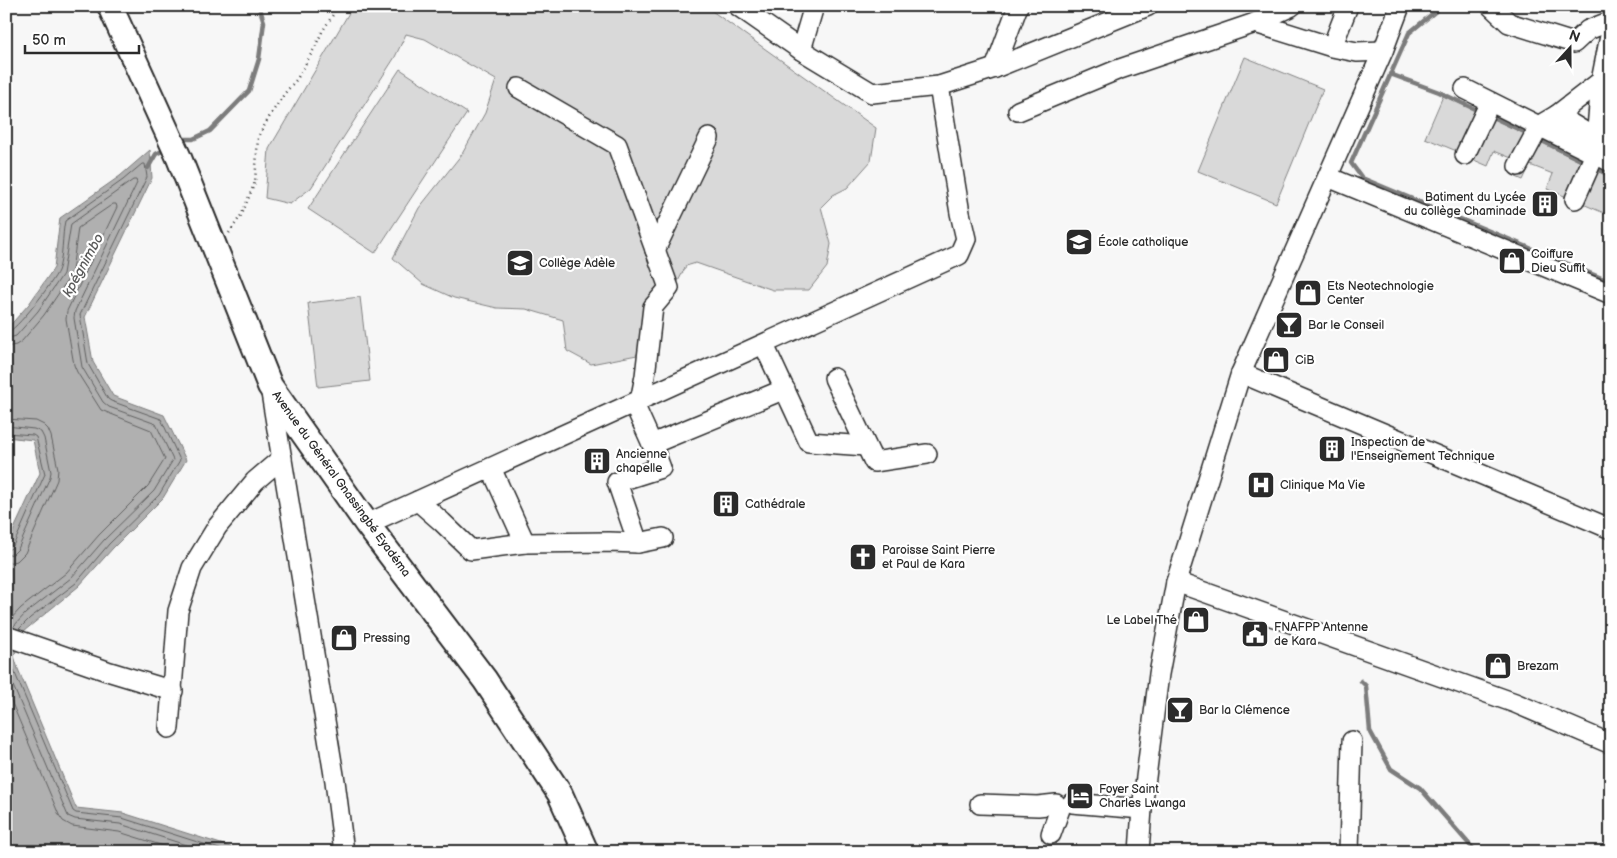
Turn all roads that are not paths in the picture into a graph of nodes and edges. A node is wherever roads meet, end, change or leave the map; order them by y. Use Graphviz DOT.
graph roads {
  1 [pos="110,6"];
  2 [pos="738,6"];
  3 [pos="814,6"];
  4 [pos="1018,6"];
  5 [pos="1148,6"];
  6 [pos="1292,6"];
  7 [pos="1348,6"];
  8 [pos="1400,6"];
  9 [pos="1491,6"];
  10 [pos="1611,21"];
  11 [pos="1256,23"];
  12 [pos="1611,31"];
  13 [pos="1332,47"];
  14 [pos="801,50"];
  15 [pos="1383,51"];
  16 [pos="995,68"];
  17 [pos="939,86"];
  18 [pos="519,88"];
  19 [pos="1606,88"];
  20 [pos="1466,89"];
  21 [pos="1490,102"];
  22 [pos="1018,111"];
  23 [pos="1557,115"];
  24 [pos="1540,125"];
  25 [pos="709,138"];
  26 [pos="1603,152"];
  27 [pos="1465,155"];
  28 [pos="1518,166"];
  29 [pos="1328,177"];
  30 [pos="1575,199"];
  31 [pos="655,250"];
  32 [pos="1611,294"];
  33 [pos="764,345"];
  34 [pos="1241,373"];
  35 [pos="834,378"];
  36 [pos="270,386"];
  37 [pos="784,389"];
  38 [pos="637,402"];
  39 [pos="652,444"];
  40 [pos="866,446"];
  41 [pos="928,454"];
  42 [pos="282,458"];
  43 [pos="491,468"];
  44 [pos="418,501"];
  45 [pos="367,524"];
  46 [pos="1611,529"];
  47 [pos="663,538"];
  48 [pos="525,543"];
  49 [pos="638,543"];
  50 [pos="1176,582"];
  51 [pos="6,636"];
  52 [pos="173,691"];
  53 [pos="169,728"];
  54 [pos="1352,741"];
  55 [pos="1611,744"];
  56 [pos="980,804"];
  57 [pos="1063,805"];
  58 [pos="1142,809"];
  59 [pos="1051,834"];
  60 [pos="344,852"];
  61 [pos="586,852"];
  62 [pos="1139,852"];
  63 [pos="1350,852"];
  1 -- 36 [label="main road, Avenue du Général Gnassingbé Eyadéma"];
  2 -- 14 [label="street"];
  3 -- 14 [label="street"];
  4 -- 16 [label="street"];
  5 -- 16 [label="street"];
  6 -- 11 [label="street"];
  7 -- 13 [label="street"];
  8 -- 15 [label="street"];
  9 -- 10 [label="street"];
  11 -- 13 [label="street"];
  11 -- 22 [label="street"];
  12 -- 19 [label="street"];
  13 -- 15 [label="street"];
  14 -- 17 [label="street"];
  15 -- 29 [label="street"];
  16 -- 17 [label="street"];
  17 -- 33 [label="street"];
  18 -- 31 [label="street"];
  19 -- 23 [label="street"];
  19 -- 26 [label="street"];
  20 -- 21 [label="street"];
  21 -- 24 [label="street"];
  21 -- 27 [label="street"];
  23 -- 24 [label="street"];
  23 -- 26 [label="street"];
  24 -- 26 [label="street"];
  24 -- 28 [label="street"];
  25 -- 31 [label="street"];
  26 -- 30 [label="street"];
  29 -- 32 [label="street"];
  29 -- 34 [label="street"];
  31 -- 38 [label="street"];
  33 -- 37 [label="street"];
  33 -- 38 [label="street"];
  34 -- 46 [label="street"];
  34 -- 50 [label="street"];
  35 -- 40 [label="street"];
  36 -- 42 [label="street"];
  36 -- 45 [label="main road, Avenue du Général Gnassingbé Eyadéma"];
  37 -- 39 [label="street"];
  37 -- 40 [label="street"];
  38 -- 39 [label="street"];
  38 -- 43 [label="street"];
  39 -- 49 [label="street"];
  40 -- 41 [label="street"];
  42 -- 52 [label="street"];
  42 -- 60 [label="street"];
  43 -- 44 [label="street"];
  43 -- 48 [label="street"];
  44 -- 45 [label="street"];
  44 -- 48 [label="street"];
  45 -- 61 [label="main road, Avenue du Général Gnassingbé Eyadéma"];
  47 -- 49 [label="street"];
  48 -- 49 [label="street"];
  50 -- 55 [label="street"];
  50 -- 58 [label="street"];
  51 -- 52 [label="street"];
  52 -- 53 [label="street"];
  54 -- 63 [label="street"];
  56 -- 57 [label="street"];
  57 -- 58 [label="street"];
  57 -- 59 [label="street"];
  58 -- 62 [label="street"];
}
